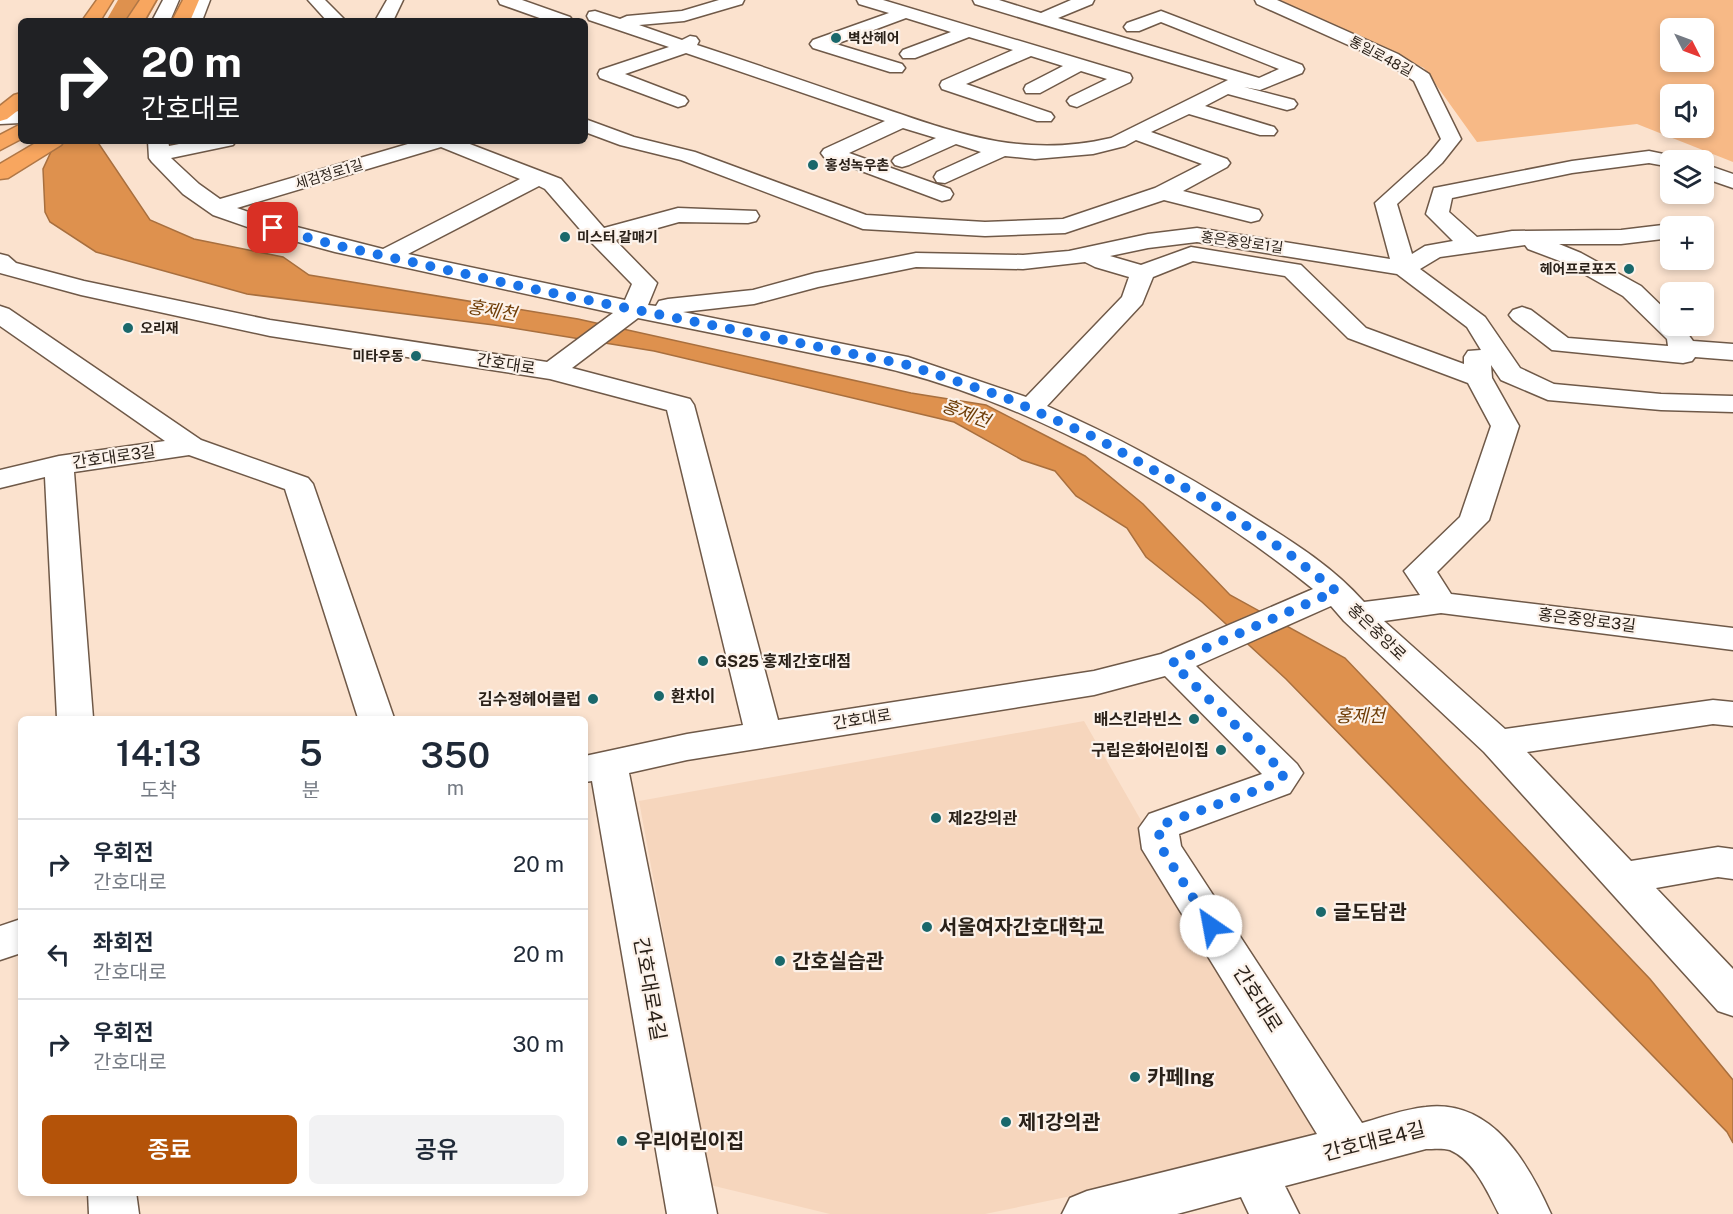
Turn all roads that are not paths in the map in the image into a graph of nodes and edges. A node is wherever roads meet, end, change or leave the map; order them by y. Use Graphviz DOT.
graph roads {
  1 [pos="105,0"];
  2 [pos="148,0"];
  3 [pos="171,0"];
  4 [pos="191,0"];
  5 [pos="202,0"];
  6 [pos="316,0"];
  7 [pos="395,0"];
  8 [pos="506,0"];
  9 [pos="736,0"];
  10 [pos="865,0"];
  11 [pos="981,0"];
  12 [pos="1086,0"];
  13 [pos="1263,0"];
  14 [pos="645,3"];
  15 [pos="906,12"];
  16 [pos="93,18"];
  17 [pos="137,18"];
  18 [pos="162,18"];
  19 [pos="182,18"];
  20 [pos="194,18"];
  21 [pos="334,18"];
  22 [pos="386,18"];
  23 [pos="556,18"];
  24 [pos="1042,18"];
  25 [pos="678,19"];
  26 [pos="598,21"];
  27 [pos="1133,27"];
  28 [pos="968,31"];
  29 [pos="1208,34"];
  30 [pos="1235,45"];
  31 [pos="1183,46"];
  32 [pos="687,47"];
  33 [pos="1029,50"];
  34 [pos="909,54"];
  35 [pos="1211,56"];
  36 [pos="716,57"];
  37 [pos="1079,65"];
  38 [pos="686,68"];
  39 [pos="896,68"];
  40 [pos="1236,84"];
  41 [pos="875,90"];
  42 [pos="1033,90"];
  43 [pos="678,101"];
  44 [pos="1077,101"];
  45 [pos="848,102"];
  46 [pos="1287,104"];
  47 [pos="18,105"];
  48 [pos="1187,107"];
  49 [pos="1044,117"];
  50 [pos="10,120"];
  51 [pos="902,121"];
  52 [pos="588,126"];
  53 [pos="1267,131"];
  54 [pos="1134,133"];
  55 [pos="955,137"];
  56 [pos="0,144"];
  57 [pos="49,144"];
  58 [pos="192,144"];
  59 [pos="432,144"];
  60 [pos="449,144"];
  61 [pos="159,147"];
  62 [pos="1003,149"];
  63 [pos="1660,159"];
  64 [pos="902,161"];
  65 [pos="0,173"];
  66 [pos="1714,174"];
  67 [pos="536,179"];
  68 [pos="1733,182"];
  69 [pos="1116,186"];
  70 [pos="1163,193"];
  71 [pos="218,207"];
  72 [pos="1251,214"];
  73 [pos="748,216"];
  74 [pos="930,226"];
  75 [pos="1046,226"];
  76 [pos="1660,232"];
  77 [pos="599,237"];
  78 [pos="1520,238"];
  79 [pos="1472,245"];
  80 [pos="1089,254"];
  81 [pos="387,256"];
  82 [pos="0,261"];
  83 [pos="943,261"];
  84 [pos="1404,268"];
  85 [pos="1142,273"];
  86 [pos="634,309"];
  87 [pos="0,314"];
  88 [pos="1522,315"];
  89 [pos="1476,322"];
  90 [pos="1682,348"];
  91 [pos="1733,352"];
  92 [pos="552,371"];
  93 [pos="1479,378"];
  94 [pos="1733,404"];
  95 [pos="1030,408"];
  96 [pos="191,446"];
  97 [pos="59,465"];
  98 [pos="0,479"];
  99 [pos="1338,600"];
  100 [pos="1441,603"];
  101 [pos="1733,639"];
  102 [pos="1175,661"];
  103 [pos="1733,714"];
  104 [pos="75,716"];
  105 [pos="375,716"];
  106 [pos="764,735"];
  107 [pos="1497,743"];
  108 [pos="597,766"];
  109 [pos="1733,864"];
  110 [pos="1622,878"];
  111 [pos="18,937"];
  112 [pos="0,943"];
  113 [pos="1733,998"];
  114 [pos="1350,1146"];
  115 [pos="1253,1172"];
  116 [pos="112,1196"];
  117 [pos="114,1214"];
  118 [pos="692,1214"];
  119 [pos="1087,1214"];
  120 [pos="1274,1214"];
  121 [pos="1526,1214"];
  1 -- 16 [label="highway"];
  2 -- 17 [label="highway"];
  3 -- 18 [label="street"];
  4 -- 19 [label="highway"];
  5 -- 20 [label="street"];
  6 -- 21 [label="street"];
  7 -- 22 [label="street"];
  8 -- 23 [label="street"];
  9 -- 25 [label="street"];
  10 -- 15 [label="street"];
  11 -- 24 [label="street"];
  12 -- 24 [label="street"];
  13 -- 84 [label="street, 통일로48길"];
  14 -- 25 [label="street"];
  15 -- 28 [label="street"];
  15 -- 39 [label="street"];
  24 -- 40 [label="street"];
  25 -- 26 [label="street"];
  25 -- 32 [label="street"];
  26 -- 32 [label="street"];
  27 -- 29 [label="street"];
  28 -- 33 [label="street"];
  28 -- 34 [label="street"];
  29 -- 30 [label="street"];
  29 -- 31 [label="street"];
  30 -- 35 [label="street"];
  30 -- 40 [label="street"];
  32 -- 36 [label="street"];
  32 -- 43 [label="street"];
  33 -- 37 [label="street"];
  33 -- 49 [label="street"];
  36 -- 38 [label="street"];
  36 -- 45 [label="street"];
  37 -- 42 [label="street"];
  37 -- 44 [label="street"];
  40 -- 46 [label="street"];
  40 -- 48 [label="street"];
  41 -- 45 [label="street"];
  45 -- 51 [label="street"];
  47 -- 50 [label="highway"];
  48 -- 53 [label="street"];
  48 -- 54 [label="street"];
  50 -- 56 [label="highway"];
  51 -- 55 [label="street"];
  51 -- 62 [label="street"];
  52 -- 74 [label="street"];
  54 -- 62 [label="street"];
  54 -- 70 [label="street"];
  55 -- 62 [label="street"];
  55 -- 64 [label="street"];
  57 -- 65 [label="highway"];
  58 -- 61 [label="street"];
  59 -- 71 [label="street, 세검정로1길"];
  60 -- 67 [label="street, 세검정로1길"];
  61 -- 71 [label="street, 홍은중앙로"];
  63 -- 79 [label="street"];
  66 -- 68 [label="street"];
  67 -- 77 [label="street, 세검정로1길"];
  67 -- 81 [label="street"];
  69 -- 75 [label="street"];
  70 -- 72 [label="street"];
  70 -- 75 [label="street"];
  71 -- 81 [label="street, 홍은중앙로"];
  73 -- 77 [label="street"];
  74 -- 75 [label="street"];
  74 -- 83 [label="street"];
  76 -- 78 [label="street"];
  77 -- 86 [label="street, 세검정로1길"];
  78 -- 79 [label="street"];
  78 -- 90 [label="street"];
  79 -- 84 [label="street"];
  80 -- 83 [label="street, 홍은중앙로1길"];
  80 -- 84 [label="street, 홍은중앙로1길"];
  80 -- 85 [label="street"];
  81 -- 86 [label="street, 홍은중앙로"];
  82 -- 92 [label="street, 간호대로"];
  83 -- 86 [label="street, 홍은중앙로1길"];
  84 -- 89 [label="street, 홍은중앙로1길"];
  85 -- 93 [label="street"];
  85 -- 95 [label="street"];
  86 -- 92 [label="street"];
  86 -- 95 [label="street, 홍은중앙로"];
  87 -- 96 [label="street, 간호대로3길"];
  88 -- 90 [label="street"];
  89 -- 93 [label="street"];
  89 -- 94 [label="street, 홍은중앙로1길"];
  90 -- 91 [label="street"];
  92 -- 106 [label="street, 간호대로"];
  93 -- 100 [label="street"];
  95 -- 99 [label="street, 홍은중앙로"];
  96 -- 97 [label="street, 간호대로3길"];
  96 -- 105 [label="street"];
  97 -- 98 [label="street"];
  97 -- 104 [label="street, 간호대로3길"];
  99 -- 100 [label="street, 홍은중앙로3길"];
  99 -- 102 [label="street, 간호대로"];
  99 -- 107 [label="street, 홍은중앙로"];
  100 -- 101 [label="street, 홍은중앙로3길"];
  102 -- 106 [label="street, 간호대로"];
  102 -- 114 [label="street, 간호대로"];
  103 -- 107 [label="street"];
  106 -- 108 [label="street, 간호대로"];
  107 -- 110 [label="street, 홍은중앙로"];
  108 -- 118 [label="street, 간호대로4길"];
  109 -- 110 [label="street"];
  110 -- 113 [label="street, 홍은중앙로"];
  111 -- 112 [label="street"];
  114 -- 115 [label="street, 간호대로4길"];
  114 -- 121 [label="street, 간호대로4길"];
  115 -- 119 [label="street, 간호대로4길"];
  115 -- 120 [label="street"];
  116 -- 117 [label="street"];
}
